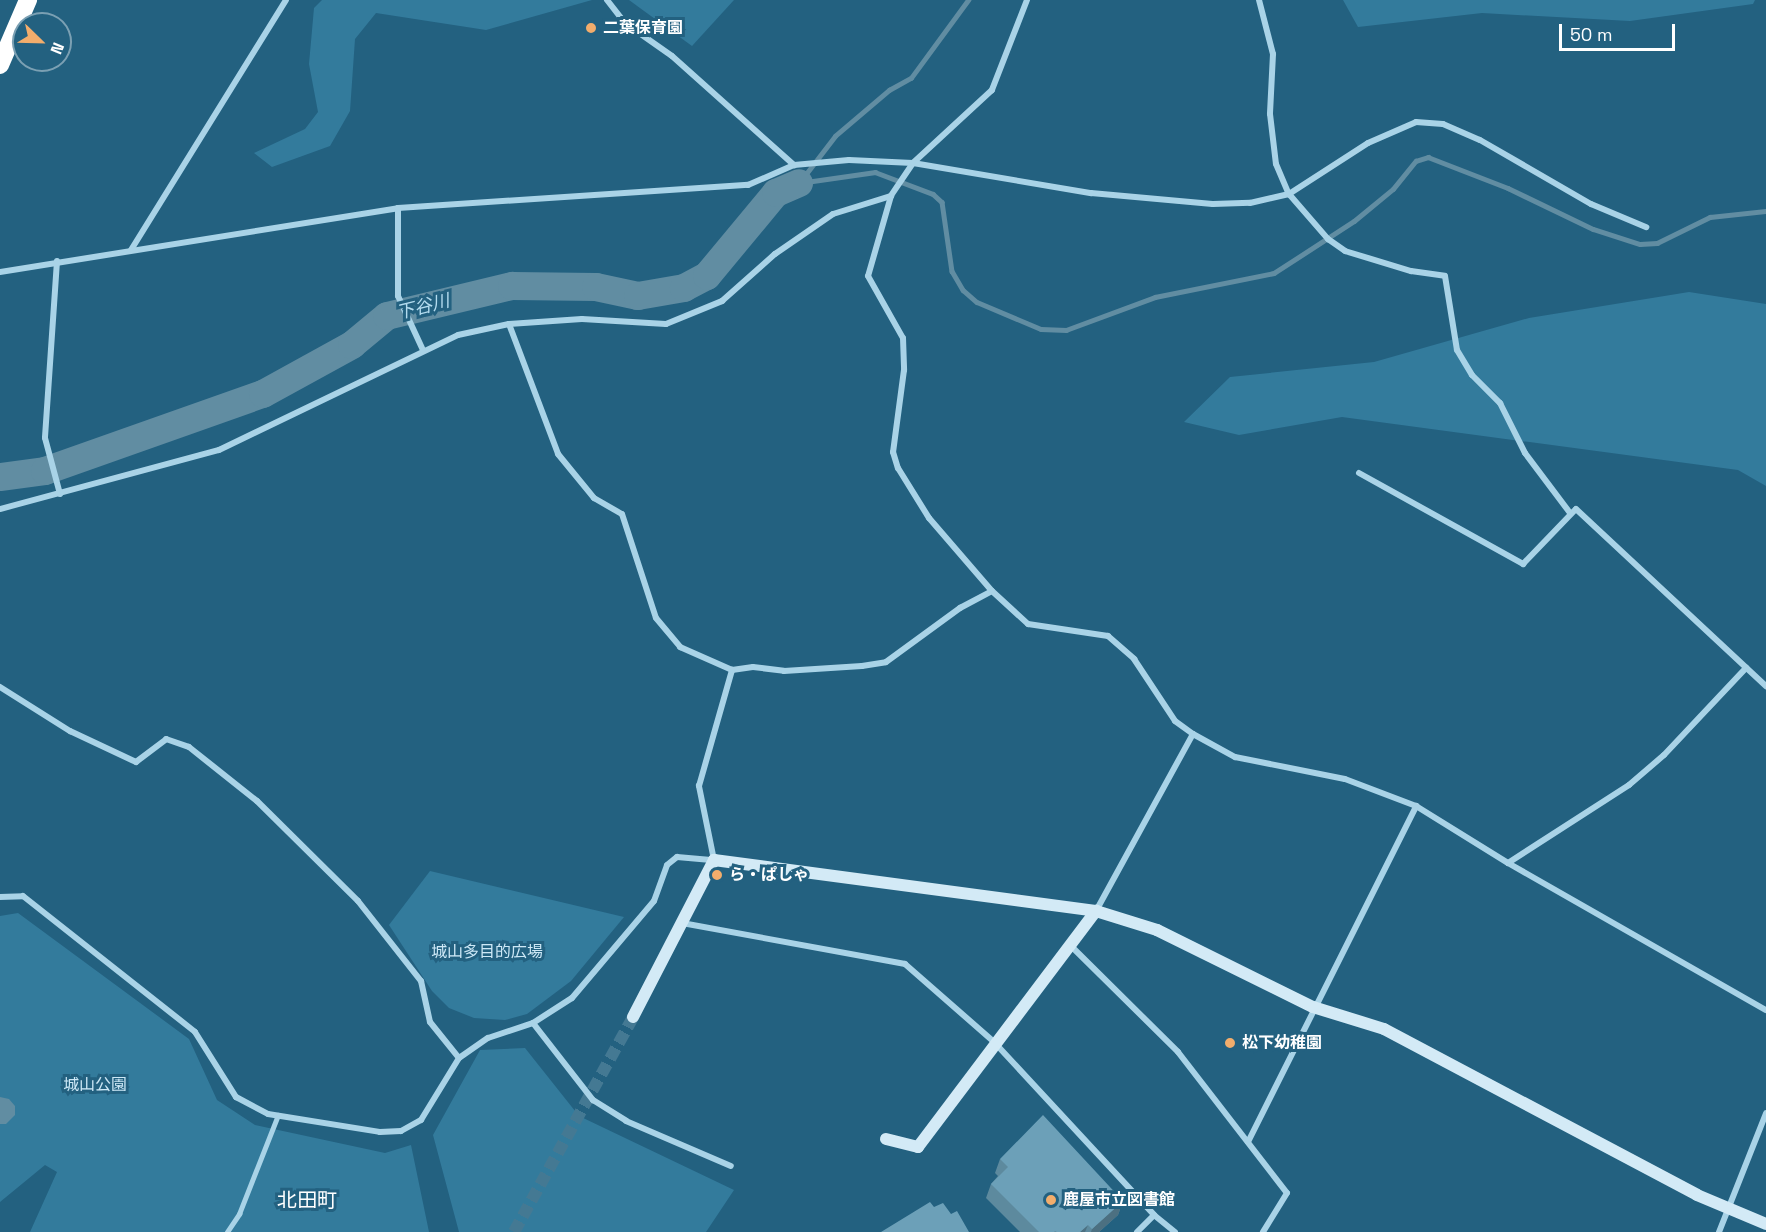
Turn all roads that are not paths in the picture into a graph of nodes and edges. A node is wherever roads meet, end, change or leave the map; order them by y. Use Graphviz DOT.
graph roads {
  1 [pos="28,0"];
  2 [pos="286,0"];
  3 [pos="607,0"];
  4 [pos="1027,0"];
  5 [pos="1259,0"];
  6 [pos="0,65"];
  7 [pos="913,163"];
  8 [pos="794,165"];
  9 [pos="1289,194"];
  10 [pos="891,196"];
  11 [pos="398,207"];
  12 [pos="1646,227"];
  13 [pos="131,249"];
  14 [pos="57,261"];
  15 [pos="0,272"];
  16 [pos="509,324"];
  17 [pos="423,350"];
  18 [pos="1359,473"];
  19 [pos="60,494"];
  20 [pos="0,509"];
  21 [pos="1570,513"];
  22 [pos="992,591"];
  23 [pos="1746,668"];
  24 [pos="732,670"];
  25 [pos="1766,686"];
  26 [pos="0,687"];
  27 [pos="1193,734"];
  28 [pos="1416,806"];
  29 [pos="714,860"];
  30 [pos="1508,863"];
  31 [pos="0,897"];
  32 [pos="1096,911"];
  33 [pos="681,923"];
  34 [pos="1070,945"];
  35 [pos="1313,1007"];
  36 [pos="1766,1010"];
  37 [pos="633,1017"];
  38 [pos="533,1023"];
  39 [pos="994,1042"];
  40 [pos="459,1058"];
  41 [pos="1766,1113"];
  42 [pos="278,1115"];
  43 [pos="886,1139"];
  44 [pos="1248,1142"];
  45 [pos="731,1166"];
  46 [pos="1729,1209"];
  47 [pos="1154,1215"];
  48 [pos="1766,1224"];
  49 [pos="227,1232"];
  50 [pos="1137,1232"];
  51 [pos="1175,1232"];
  52 [pos="1263,1232"];
  53 [pos="1719,1232"];
  1 -- 6 [label="highway"];
  2 -- 13 [label="street"];
  3 -- 8 [label="street"];
  4 -- 7 [label="street"];
  5 -- 9 [label="street"];
  7 -- 8 [label="street"];
  7 -- 9 [label="street"];
  7 -- 10 [label="street"];
  8 -- 11 [label="street"];
  9 -- 12 [label="street"];
  9 -- 21 [label="street"];
  10 -- 16 [label="street"];
  10 -- 22 [label="street"];
  11 -- 13 [label="street"];
  11 -- 17 [label="street"];
  13 -- 14 [label="street"];
  14 -- 15 [label="street"];
  14 -- 19 [label="street"];
  16 -- 17 [label="street"];
  16 -- 24 [label="street"];
  17 -- 19 [label="street"];
  18 -- 21 [label="street"];
  19 -- 20 [label="street"];
  21 -- 23 [label="street"];
  22 -- 24 [label="street"];
  22 -- 27 [label="street"];
  23 -- 25 [label="street"];
  23 -- 30 [label="street"];
  24 -- 29 [label="street"];
  26 -- 40 [label="street"];
  27 -- 28 [label="street"];
  27 -- 32 [label="street"];
  28 -- 30 [label="street"];
  28 -- 35 [label="street"];
  29 -- 32 [label="street"];
  29 -- 33 [label="street"];
  29 -- 38 [label="street"];
  30 -- 36 [label="street"];
  31 -- 42 [label="street"];
  32 -- 34 [label="street"];
  32 -- 35 [label="street"];
  33 -- 37 [label="street"];
  33 -- 39 [label="street"];
  34 -- 39 [label="street"];
  34 -- 44 [label="street"];
  35 -- 44 [label="street"];
  35 -- 46 [label="street"];
  38 -- 40 [label="street"];
  38 -- 45 [label="street"];
  39 -- 43 [label="street"];
  39 -- 47 [label="street"];
  40 -- 42 [label="street"];
  41 -- 46 [label="street"];
  42 -- 49 [label="lane"];
  44 -- 52 [label="street"];
  46 -- 48 [label="street"];
  46 -- 53 [label="street"];
  47 -- 50 [label="street"];
  47 -- 51 [label="street"];
}
